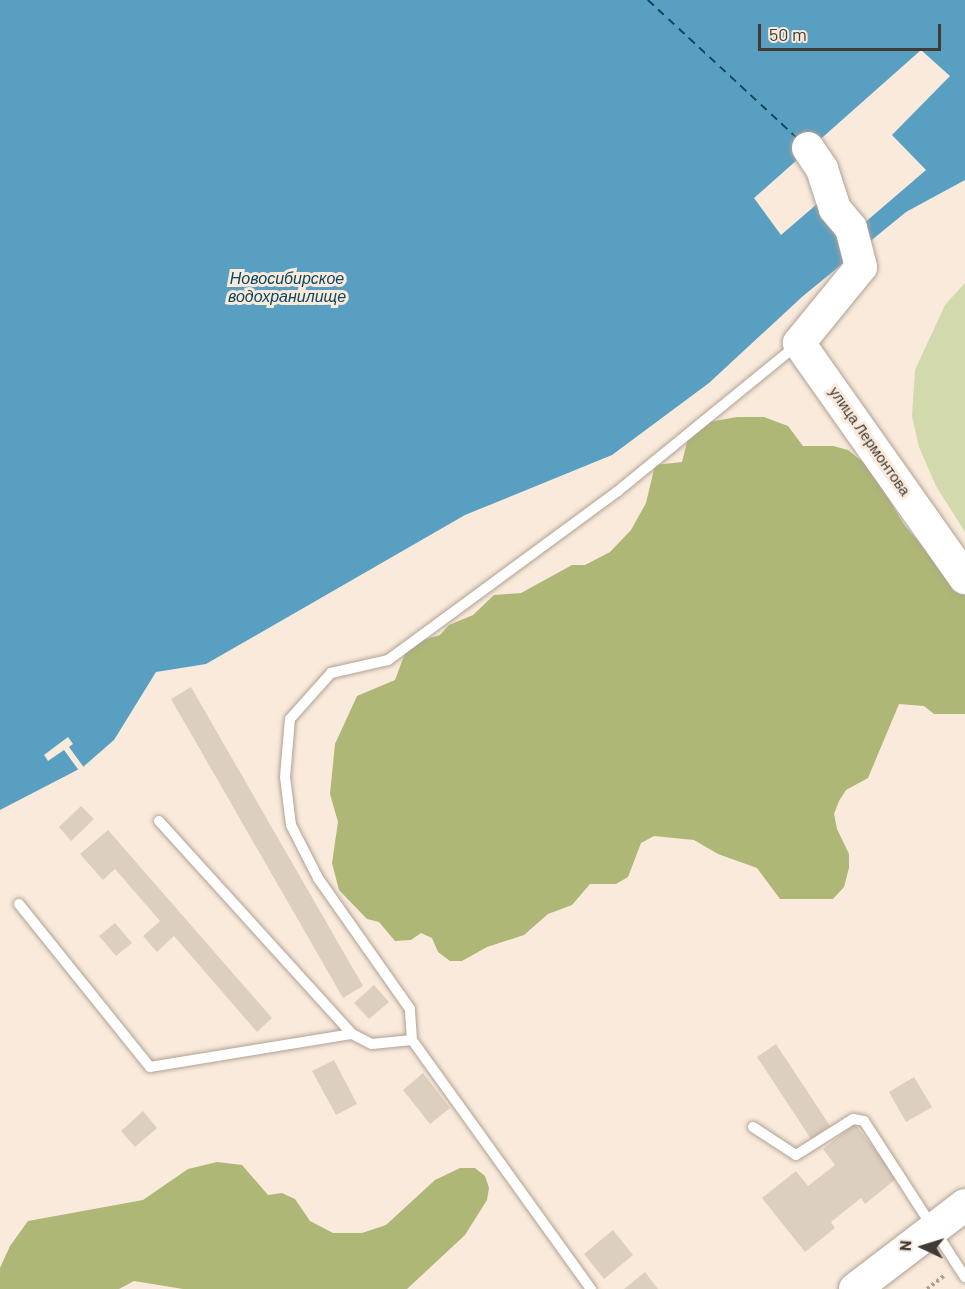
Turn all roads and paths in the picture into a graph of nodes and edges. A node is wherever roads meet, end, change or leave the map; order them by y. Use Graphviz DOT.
graph roads {
  1 [pos="808,148"];
  2 [pos="799,343"];
  3 [pos="965,578"];
  4 [pos="159,821"];
  5 [pos="19,904"];
  6 [pos="352,1035"];
  7 [pos="412,1040"];
  8 [pos="753,1127"];
  9 [pos="965,1205"];
  10 [pos="933,1230"];
  11 [pos="965,1277"];
  12 [pos="591,1289"];
  13 [pos="855,1289"];
  1 -- 2 [label="street"];
  2 -- 3 [label="street, улица Лермонтова"];
  2 -- 7 [label="lane"];
  4 -- 6 [label="lane"];
  5 -- 6 [label="lane"];
  6 -- 7 [label="lane"];
  7 -- 12 [label="lane"];
  8 -- 10 [label="lane"];
  9 -- 10 [label="street"];
  10 -- 11 [label="lane"];
  10 -- 13 [label="street"];
}
